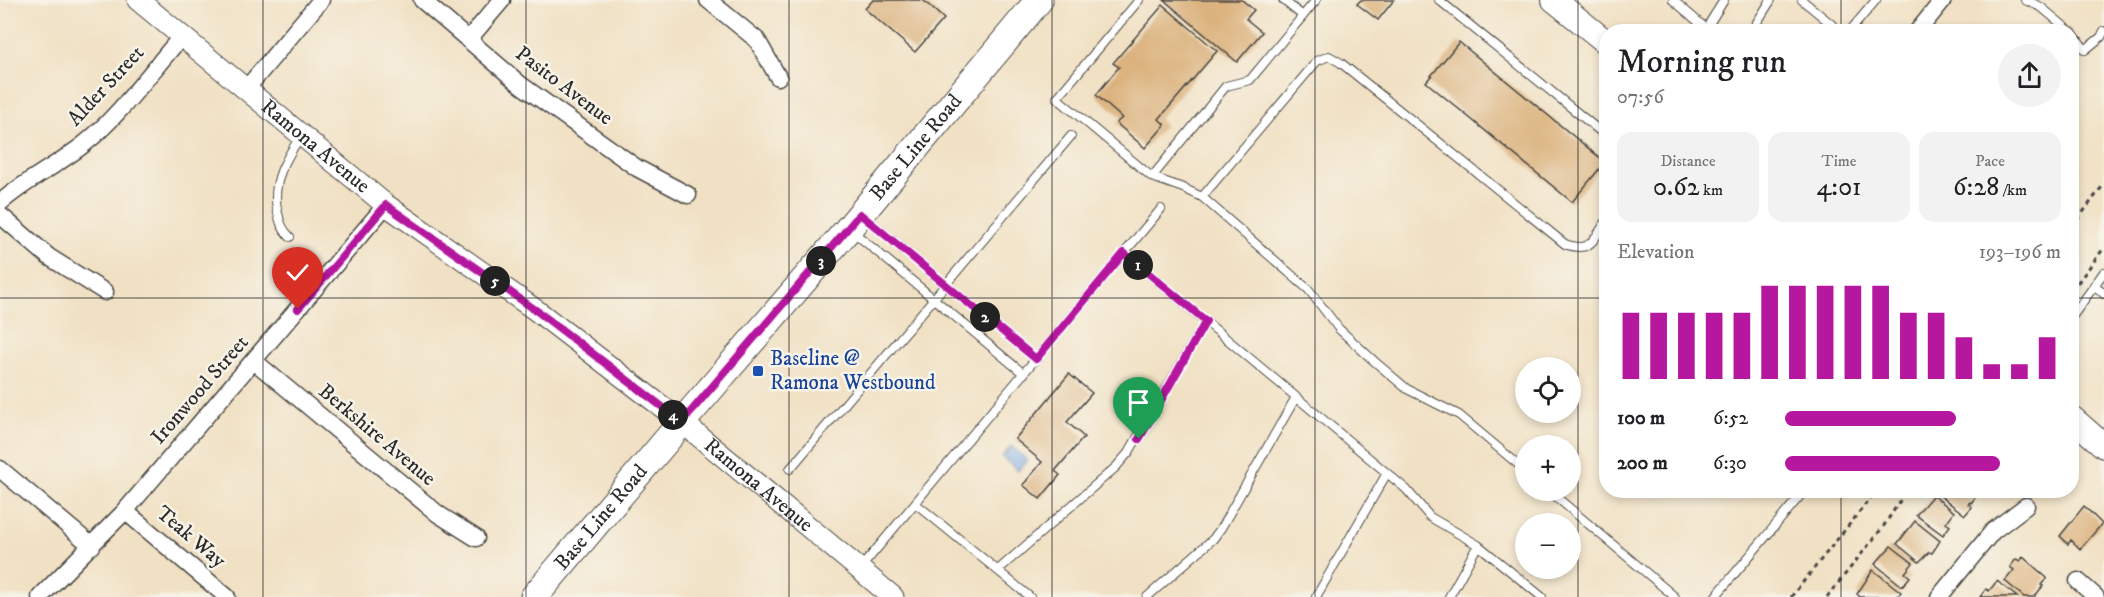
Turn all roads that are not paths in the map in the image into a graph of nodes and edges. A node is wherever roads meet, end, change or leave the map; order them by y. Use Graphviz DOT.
graph roads {
  1 [pos="138,0"];
  2 [pos="321,0"];
  3 [pos="422,0"];
  4 [pos="502,0"];
  5 [pos="708,0"];
  6 [pos="1138,0"];
  7 [pos="1284,0"];
  8 [pos="1316,0"];
  9 [pos="1439,0"];
  10 [pos="1554,0"];
  11 [pos="1673,0"];
  12 [pos="1724,0"];
  13 [pos="1771,0"];
  14 [pos="1802,0"];
  15 [pos="1876,0"];
  16 [pos="1943,0"];
  17 [pos="2025,0"];
  18 [pos="1031,3"];
  19 [pos="1303,16"];
  20 [pos="1700,24"];
  21 [pos="1710,24"];
  22 [pos="1757,24"];
  23 [pos="1831,24"];
  24 [pos="1856,24"];
  25 [pos="1924,24"];
  26 [pos="2061,24"];
  27 [pos="2104,31"];
  28 [pos="182,36"];
  29 [pos="1599,36"];
  30 [pos="468,40"];
  31 [pos="2079,42"];
  32 [pos="778,77"];
  33 [pos="246,89"];
  34 [pos="1599,130"];
  35 [pos="301,135"];
  36 [pos="1071,136"];
  37 [pos="1152,177"];
  38 [pos="688,195"];
  39 [pos="1202,197"];
  40 [pos="0,203"];
  41 [pos="386,205"];
  42 [pos="1161,209"];
  43 [pos="0,215"];
  44 [pos="855,221"];
  45 [pos="1599,231"];
  46 [pos="290,237"];
  47 [pos="1124,253"];
  48 [pos="2104,273"];
  49 [pos="946,285"];
  50 [pos="2094,285"];
  51 [pos="105,292"];
  52 [pos="2104,294"];
  53 [pos="934,299"];
  54 [pos="2079,307"];
  55 [pos="1206,321"];
  56 [pos="1036,359"];
  57 [pos="254,362"];
  58 [pos="1024,374"];
  59 [pos="1296,397"];
  60 [pos="682,422"];
  61 [pos="2079,423"];
  62 [pos="2102,440"];
  63 [pos="1515,462"];
  64 [pos="790,469"];
  65 [pos="1387,473"];
  66 [pos="2,474"];
  67 [pos="1798,498"];
  68 [pos="1561,501"];
  69 [pos="915,503"];
  70 [pos="2026,506"];
  71 [pos="125,511"];
  72 [pos="476,538"];
  73 [pos="1478,545"];
  74 [pos="92,546"];
  75 [pos="859,570"];
  76 [pos="998,570"];
  77 [pos="2078,581"];
  78 [pos="40,597"];
  79 [pos="227,597"];
  80 [pos="534,597"];
  81 [pos="892,597"];
  82 [pos="1030,597"];
  83 [pos="1148,597"];
  84 [pos="1316,597"];
  85 [pos="1449,597"];
  86 [pos="1542,597"];
  87 [pos="1675,597"];
  88 [pos="1715,597"];
  89 [pos="1939,597"];
  90 [pos="2096,597"];
  1 -- 28 [label="street, Ramona Avenue"];
  2 -- 33 [label="street"];
  3 -- 30 [label="street, Pasito Avenue"];
  4 -- 30 [label="street"];
  5 -- 32 [label="street"];
  6 -- 37 [label="lane"];
  7 -- 19 [label="lane"];
  8 -- 19 [label="lane"];
  9 -- 34 [label="lane"];
  10 -- 29 [label="main road"];
  11 -- 20 [label="lane"];
  12 -- 21 [label="lane"];
  13 -- 22 [label="lane"];
  14 -- 23 [label="lane"];
  15 -- 24 [label="lane"];
  16 -- 25 [label="street"];
  17 -- 26 [label="lane"];
  18 -- 44 [label="main road, Base Line Road"];
  19 -- 37 [label="lane"];
  27 -- 31 [label="lane"];
  28 -- 33 [label="street, Ramona Avenue"];
  28 -- 40 [label="street, Alder Street"];
  30 -- 38 [label="street, Pasito Avenue"];
  33 -- 35 [label="street, Ramona Avenue"];
  35 -- 41 [label="street, Ramona Avenue"];
  35 -- 46 [label="lane"];
  36 -- 49 [label="lane"];
  37 -- 39 [label="lane"];
  39 -- 45 [label="lane"];
  39 -- 63 [label="lane"];
  41 -- 57 [label="street, Ironwood Street"];
  41 -- 60 [label="street, Ramona Avenue"];
  42 -- 47 [label="lane"];
  43 -- 51 [label="street"];
  44 -- 49 [label="lane"];
  44 -- 53 [label="lane"];
  44 -- 60 [label="main road, Base Line Road"];
  47 -- 55 [label="lane"];
  47 -- 56 [label="lane"];
  48 -- 50 [label="lane"];
  49 -- 53 [label="lane"];
  49 -- 56 [label="lane"];
  50 -- 52 [label="lane"];
  50 -- 54 [label="lane"];
  53 -- 58 [label="lane"];
  53 -- 64 [label="lane"];
  55 -- 59 [label="lane"];
  55 -- 76 [label="lane"];
  56 -- 58 [label="lane"];
  57 -- 71 [label="street, Ironwood Street"];
  57 -- 72 [label="street, Berkshire Avenue"];
  58 -- 69 [label="lane"];
  59 -- 65 [label="lane"];
  59 -- 83 [label="lane"];
  60 -- 75 [label="street, Ramona Avenue"];
  60 -- 80 [label="main road, Base Line Road"];
  61 -- 62 [label="main road"];
  65 -- 73 [label="lane"];
  65 -- 84 [label="lane"];
  66 -- 74 [label="street"];
  67 -- 88 [label="lane"];
  68 -- 87 [label="lane"];
  69 -- 75 [label="lane"];
  69 -- 76 [label="lane"];
  70 -- 89 [label="street"];
  71 -- 74 [label="street, Ironwood Street"];
  71 -- 79 [label="street, Teak Way"];
  73 -- 85 [label="lane"];
  73 -- 86 [label="lane"];
  74 -- 78 [label="street, Ironwood Street"];
  75 -- 81 [label="street, Ramona Avenue"];
  76 -- 82 [label="lane"];
  77 -- 90 [label="street"];
}
